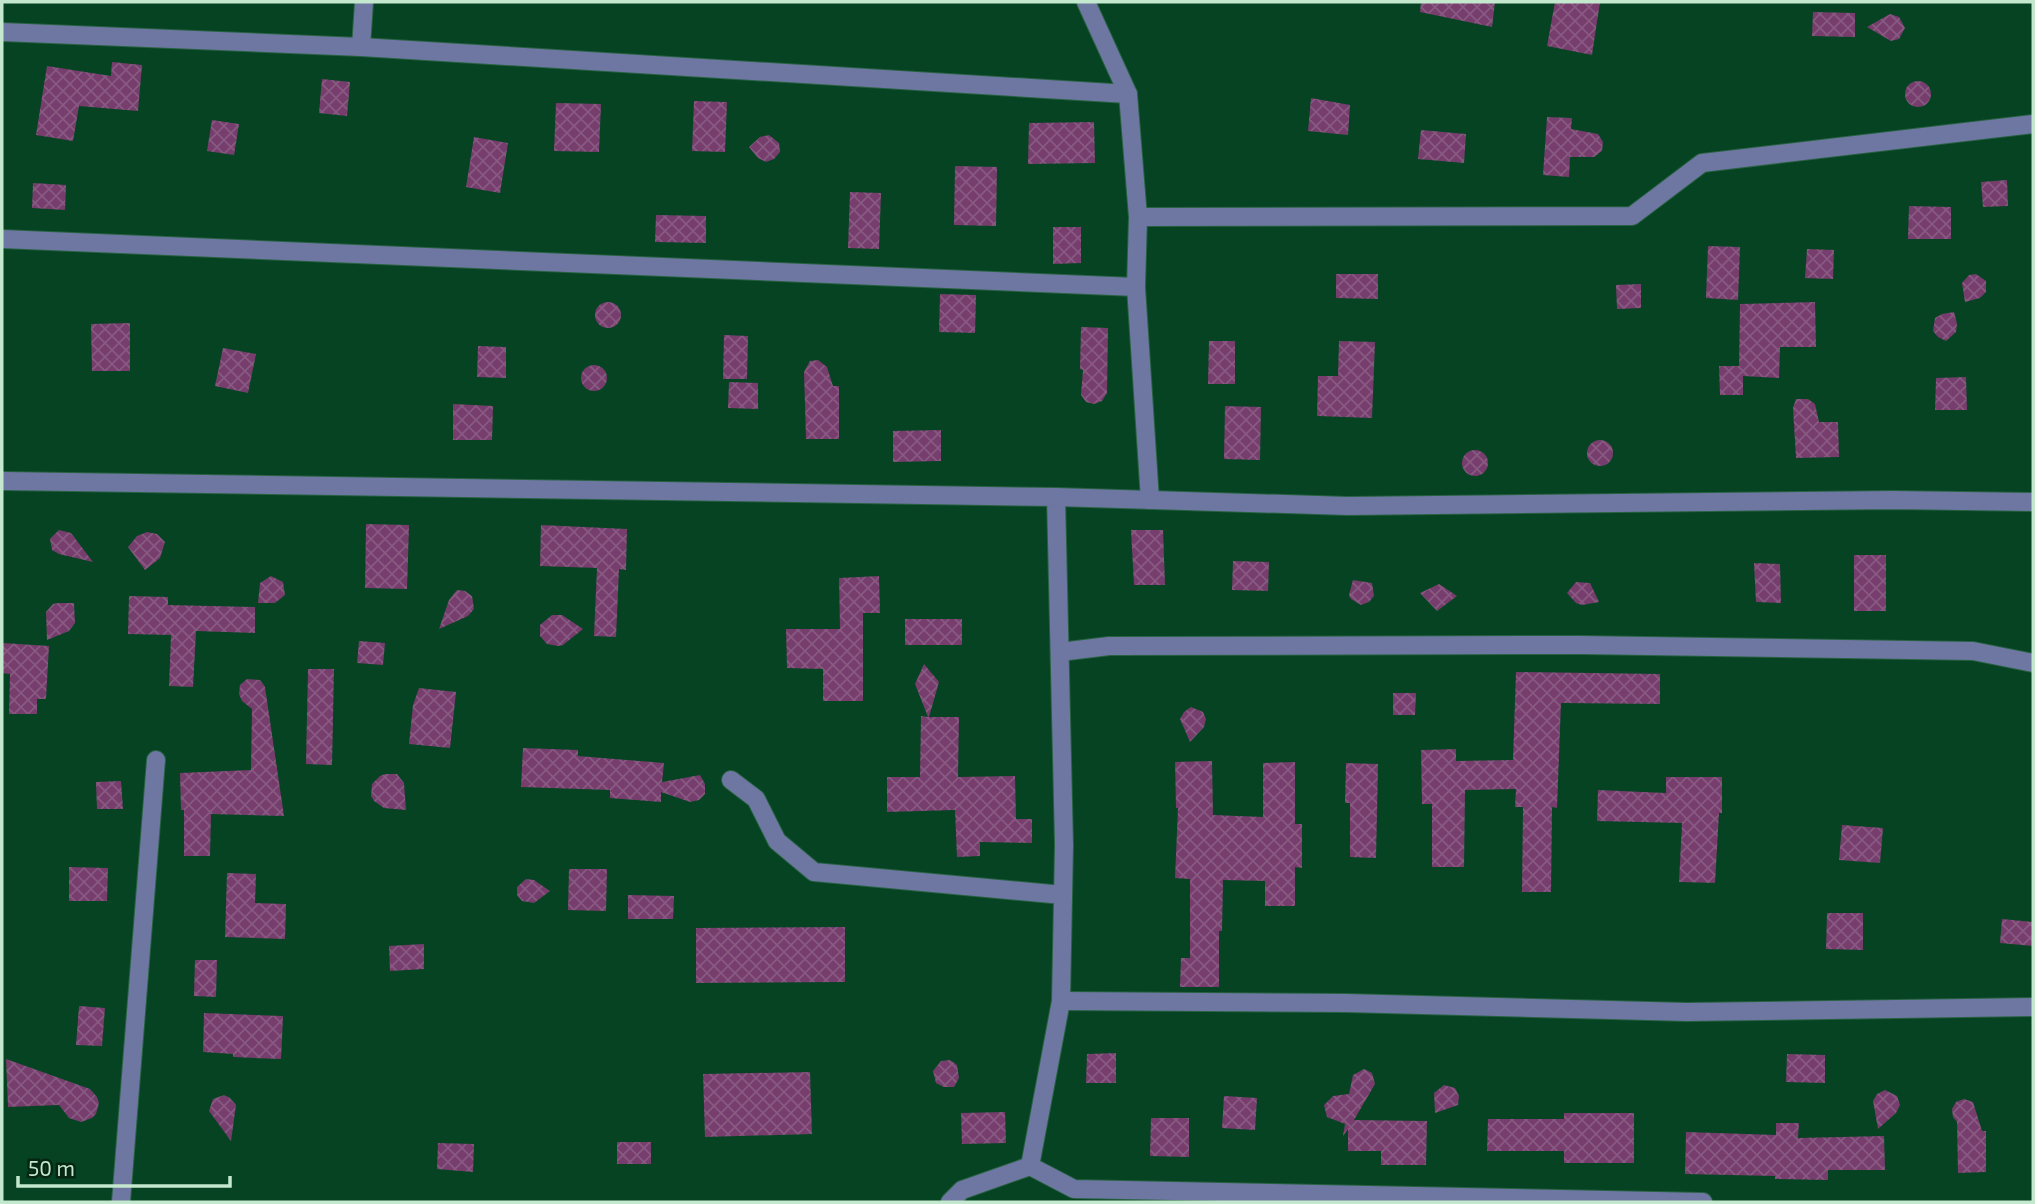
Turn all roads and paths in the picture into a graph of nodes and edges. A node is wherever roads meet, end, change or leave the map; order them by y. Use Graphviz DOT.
graph roads {
  1 [pos="363,2"];
  2 [pos="1086,2"];
  3 [pos="2,32"];
  4 [pos="360,47"];
  5 [pos="1128,94"];
  6 [pos="2033,124"];
  7 [pos="1138,217"];
  8 [pos="2,239"];
  9 [pos="1136,287"];
  10 [pos="2,481"];
  11 [pos="1056,497"];
  12 [pos="1150,500"];
  13 [pos="2033,502"];
  14 [pos="1060,652"];
  15 [pos="2033,663"];
  16 [pos="156,760"];
  17 [pos="731,780"];
  18 [pos="1063,895"];
  19 [pos="1061,1001"];
  20 [pos="2033,1006"];
  21 [pos="1030,1166"];
  22 [pos="121,1202"];
  23 [pos="950,1202"];
  24 [pos="1703,1202"];
  1 -- 4 [label="street"];
  2 -- 5 [label="street"];
  3 -- 4 [label="street"];
  4 -- 5 [label="street"];
  5 -- 7 [label="street"];
  6 -- 7 [label="street"];
  7 -- 9 [label="street"];
  8 -- 9 [label="street"];
  9 -- 12 [label="street"];
  10 -- 11 [label="street"];
  11 -- 12 [label="street"];
  11 -- 14 [label="street"];
  12 -- 13 [label="street"];
  14 -- 15 [label="street"];
  14 -- 18 [label="street"];
  16 -- 22 [label="street"];
  17 -- 18 [label="street"];
  18 -- 19 [label="street"];
  19 -- 20 [label="street"];
  19 -- 21 [label="street"];
  21 -- 23 [label="street"];
  21 -- 24 [label="street"];
}
